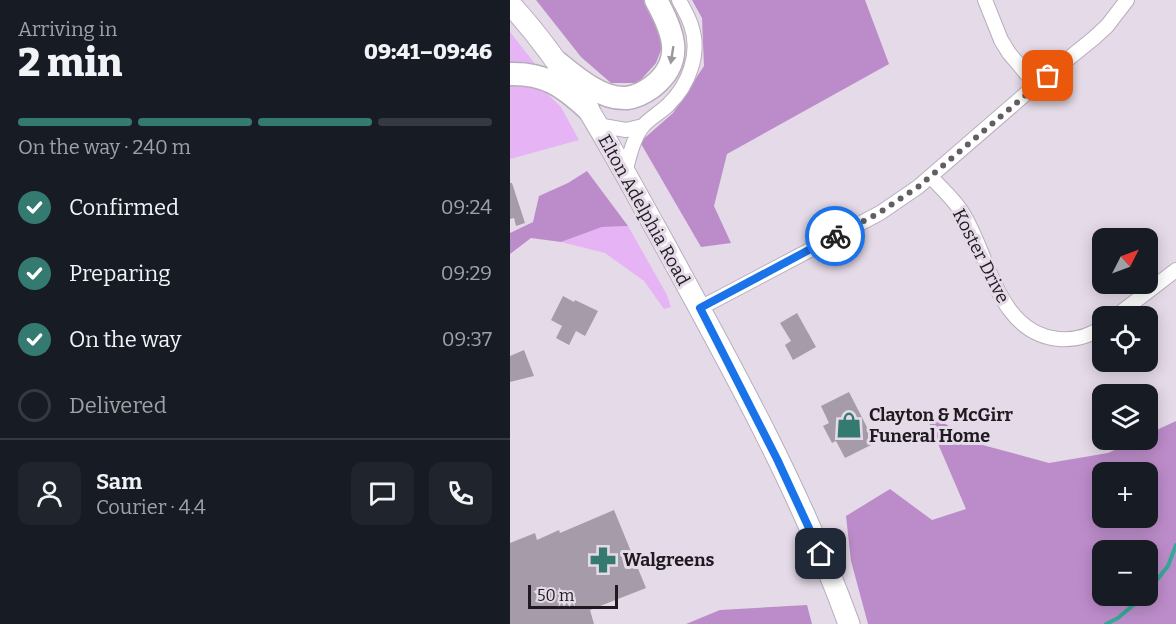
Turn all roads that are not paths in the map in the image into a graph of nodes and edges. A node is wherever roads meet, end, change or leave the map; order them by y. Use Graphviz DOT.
graph roads {
  1 [pos="656,0"];
  2 [pos="679,0"];
  3 [pos="985,0"];
  4 [pos="1127,0"];
  5 [pos="510,4"];
  6 [pos="558,63"];
  7 [pos="510,74"];
  8 [pos="1036,85"];
  9 [pos="592,117"];
  10 [pos="643,126"];
  11 [pos="625,173"];
  12 [pos="931,177"];
  13 [pos="1176,270"];
  14 [pos="1129,306"];
  15 [pos="700,308"];
  16 [pos="1092,332"];
  17 [pos="849,624"];
  1 -- 6 [label="highway, one-way"];
  2 -- 10 [label="street"];
  3 -- 8 [label="street"];
  4 -- 8 [label="street"];
  5 -- 6 [label="main road, Elton Adelphia Road"];
  6 -- 9 [label="main road, Elton Adelphia Road"];
  7 -- 9 [label="highway"];
  8 -- 12 [label="street"];
  9 -- 10 [label="street"];
  9 -- 11 [label="main road, Elton Adelphia Road"];
  10 -- 11 [label="street"];
  11 -- 15 [label="main road, Elton Adelphia Road"];
  12 -- 15 [label="street"];
  12 -- 16 [label="street, Koster Drive"];
  13 -- 14 [label="street"];
  15 -- 17 [label="main road, Elton Adelphia Road"];
}
